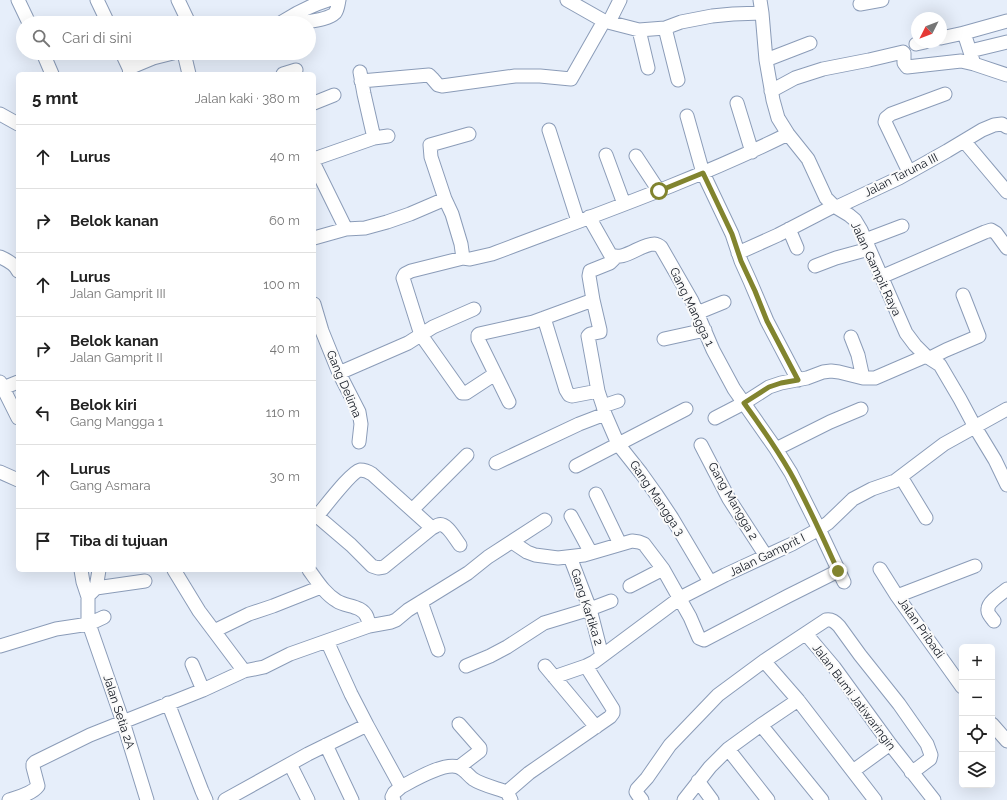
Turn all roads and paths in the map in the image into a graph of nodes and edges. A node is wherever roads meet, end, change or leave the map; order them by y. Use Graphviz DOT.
graph roads {
  1 [pos="18,0"];
  2 [pos="97,0"];
  3 [pos="178,0"];
  4 [pos="328,0"];
  5 [pos="339,0"];
  6 [pos="567,0"];
  7 [pos="620,0"];
  8 [pos="760,0"];
  9 [pos="882,0"];
  10 [pos="860,4"];
  11 [pos="762,13"];
  12 [pos="26,16"];
  13 [pos="105,16"];
  14 [pos="186,16"];
  15 [pos="292,16"];
  16 [pos="316,20"];
  17 [pos="1007,21"];
  18 [pos="607,22"];
  19 [pos="665,28"];
  20 [pos="639,30"];
  21 [pos="964,33"];
  22 [pos="947,37"];
  23 [pos="1007,42"];
  24 [pos="810,43"];
  25 [pos="970,51"];
  26 [pos="46,60"];
  27 [pos="125,60"];
  28 [pos="149,60"];
  29 [pos="186,60"];
  30 [pos="766,60"];
  31 [pos="974,64"];
  32 [pos="648,68"];
  33 [pos="296,70"];
  34 [pos="130,71"];
  35 [pos="51,72"];
  36 [pos="189,72"];
  37 [pos="290,72"];
  38 [pos="1007,72"];
  39 [pos="678,80"];
  40 [pos="771,91"];
  41 [pos="945,94"];
  42 [pos="334,95"];
  43 [pos="316,102"];
  44 [pos="737,102"];
  45 [pos="0,114"];
  46 [pos="687,116"];
  47 [pos="16,123"];
  48 [pos="1007,126"];
  49 [pos="549,130"];
  50 [pos="469,134"];
  51 [pos="788,134"];
  52 [pos="388,136"];
  53 [pos="374,138"];
  54 [pos="964,141"];
  55 [pos="752,152"];
  56 [pos="606,155"];
  57 [pos="636,156"];
  58 [pos="316,158"];
  59 [pos="316,168"];
  60 [pos="909,172"];
  61 [pos="703,173"];
  62 [pos="659,191"];
  63 [pos="1007,192"];
  64 [pos="444,199"];
  65 [pos="624,204"];
  66 [pos="836,207"];
  67 [pos="584,219"];
  68 [pos="902,226"];
  69 [pos="346,229"];
  70 [pos="789,229"];
  71 [pos="316,237"];
  72 [pos="867,244"];
  73 [pos="798,248"];
  74 [pos="1007,248"];
  75 [pos="738,253"];
  76 [pos="616,256"];
  77 [pos="0,257"];
  78 [pos="463,258"];
  79 [pos="815,266"];
  80 [pos="16,268"];
  81 [pos="881,277"];
  82 [pos="963,295"];
  83 [pos="593,300"];
  84 [pos="724,302"];
  85 [pos="474,309"];
  86 [pos="698,314"];
  87 [pos="316,318"];
  88 [pos="544,318"];
  89 [pos="705,330"];
  90 [pos="318,332"];
  91 [pos="421,335"];
  92 [pos="851,337"];
  93 [pos="664,339"];
  94 [pos="928,357"];
  95 [pos="339,373"];
  96 [pos="495,374"];
  97 [pos="863,378"];
  98 [pos="798,380"];
  99 [pos="16,382"];
  100 [pos="2,385"];
  101 [pos="598,391"];
  102 [pos="618,401"];
  103 [pos="509,402"];
  104 [pos="744,403"];
  105 [pos="686,409"];
  106 [pos="861,409"];
  107 [pos="1007,409"];
  108 [pos="604,410"];
  109 [pos="16,414"];
  110 [pos="715,418"];
  111 [pos="975,427"];
  112 [pos="359,442"];
  113 [pos="618,444"];
  114 [pos="701,445"];
  115 [pos="776,449"];
  116 [pos="467,455"];
  117 [pos="496,463"];
  118 [pos="576,466"];
  119 [pos="0,472"];
  120 [pos="901,477"];
  121 [pos="16,479"];
  122 [pos="1007,485"];
  123 [pos="596,494"];
  124 [pos="412,510"];
  125 [pos="316,514"];
  126 [pos="571,516"];
  127 [pos="926,518"];
  128 [pos="545,520"];
  129 [pos="432,528"];
  130 [pos="819,529"];
  131 [pos="512,542"];
  132 [pos="620,544"];
  133 [pos="460,545"];
  134 [pos="591,553"];
  135 [pos="766,556"];
  136 [pos="570,557"];
  137 [pos="975,566"];
  138 [pos="663,568"];
  139 [pos="880,569"];
  140 [pos="81,572"];
  141 [pos="98,572"];
  142 [pos="175,572"];
  143 [pos="310,572"];
  144 [pos="145,581"];
  145 [pos="710,582"];
  146 [pos="630,586"];
  147 [pos="321,587"];
  148 [pos="1007,589"];
  149 [pos="92,592"];
  150 [pos="897,596"];
  151 [pos="680,598"];
  152 [pos="611,601"];
  153 [pos="421,602"];
  154 [pos="590,609"];
  155 [pos="104,617"];
  156 [pos="994,621"];
  157 [pos="89,624"];
  158 [pos="369,626"];
  159 [pos="214,631"];
  160 [pos="806,634"];
  161 [pos="327,641"];
  162 [pos="0,646"];
  163 [pos="438,650"];
  164 [pos="602,656"];
  165 [pos="764,661"];
  166 [pos="192,664"];
  167 [pos="466,666"];
  168 [pos="545,666"];
  169 [pos="586,666"];
  170 [pos="244,671"];
  171 [pos="554,677"];
  172 [pos="959,683"];
  173 [pos="203,690"];
  174 [pos="798,700"];
  175 [pos="168,703"];
  176 [pos="123,722"];
  177 [pos="459,724"];
  178 [pos="761,724"];
  179 [pos="367,725"];
  180 [pos="596,727"];
  181 [pos="995,727"];
  182 [pos="1007,741"];
  183 [pos="890,744"];
  184 [pos="326,745"];
  185 [pos="728,749"];
  186 [pos="290,764"];
  187 [pos="459,767"];
  188 [pos="853,771"];
  189 [pos="911,772"];
  190 [pos="698,781"];
  191 [pos="401,787"];
  192 [pos="0,796"];
  193 [pos="509,796"];
  194 [pos="3,800"];
  195 [pos="9,800"];
  196 [pos="147,800"];
  197 [pos="206,800"];
  198 [pos="225,800"];
  199 [pos="308,800"];
  200 [pos="352,800"];
  201 [pos="394,800"];
  202 [pos="642,800"];
  203 [pos="684,800"];
  204 [pos="712,800"];
  205 [pos="768,800"];
  206 [pos="822,800"];
  207 [pos="875,800"];
  208 [pos="934,800"];
  1 -- 12 [label="street"];
  2 -- 13 [label="street"];
  3 -- 14 [label="street"];
  4 -- 15 [label="street"];
  5 -- 16 [label="street"];
  6 -- 18 [label="street"];
  7 -- 18 [label="street"];
  8 -- 11 [label="street, Jalan Gampit Raya"];
  9 -- 10 [label="street"];
  11 -- 19 [label="street"];
  11 -- 30 [label="street, Jalan Gampit Raya"];
  17 -- 21 [label="street"];
  18 -- 20 [label="street"];
  18 -- 53 [label="street"];
  19 -- 20 [label="street"];
  19 -- 39 [label="street"];
  20 -- 32 [label="street"];
  21 -- 22 [label="street"];
  21 -- 25 [label="street"];
  23 -- 25 [label="street"];
  24 -- 30 [label="street"];
  25 -- 31 [label="street"];
  26 -- 35 [label="street"];
  27 -- 34 [label="street"];
  28 -- 34 [label="street"];
  29 -- 36 [label="street"];
  30 -- 40 [label="street, Jalan Gampit Raya"];
  31 -- 38 [label="street"];
  31 -- 40 [label="street"];
  33 -- 37 [label="street"];
  40 -- 51 [label="street, Jalan Gampit Raya"];
  41 -- 60 [label="street"];
  42 -- 43 [label="street"];
  44 -- 55 [label="street"];
  45 -- 47 [label="street"];
  46 -- 61 [label="street"];
  48 -- 54 [label="street, Jalan Taruna III"];
  49 -- 67 [label="street"];
  50 -- 64 [label="street"];
  51 -- 55 [label="street"];
  51 -- 66 [label="street, Jalan Gampit Raya"];
  52 -- 53 [label="street"];
  53 -- 58 [label="street"];
  54 -- 60 [label="street, Jalan Taruna III"];
  54 -- 63 [label="street"];
  55 -- 61 [label="street"];
  56 -- 65 [label="street"];
  57 -- 62 [label="street"];
  59 -- 69 [label="street"];
  60 -- 66 [label="street, Jalan Taruna III"];
  61 -- 62 [label="street"];
  61 -- 75 [label="street"];
  62 -- 65 [label="street"];
  64 -- 69 [label="street"];
  64 -- 78 [label="street"];
  65 -- 67 [label="street"];
  66 -- 70 [label="street, Jalan Taruna III"];
  66 -- 72 [label="street, Jalan Gampit Raya"];
  67 -- 76 [label="street"];
  67 -- 78 [label="street"];
  68 -- 72 [label="street"];
  69 -- 71 [label="street"];
  70 -- 73 [label="street"];
  70 -- 75 [label="street, Jalan Taruna III"];
  72 -- 79 [label="street"];
  72 -- 81 [label="street, Jalan Gampit Raya"];
  74 -- 81 [label="street"];
  75 -- 98 [label="street"];
  76 -- 83 [label="street"];
  76 -- 86 [label="street, Gang Mangga 1"];
  77 -- 80 [label="street"];
  78 -- 91 [label="street"];
  81 -- 94 [label="street, Jalan Gampit Raya"];
  82 -- 94 [label="street"];
  83 -- 88 [label="street"];
  83 -- 101 [label="street, Gang Mangga 3"];
  84 -- 86 [label="street"];
  85 -- 91 [label="street"];
  86 -- 89 [label="street, Gang Mangga 1"];
  87 -- 90 [label="street, Gang Delima"];
  88 -- 96 [label="street"];
  88 -- 101 [label="street"];
  89 -- 93 [label="street"];
  89 -- 104 [label="street, Gang Mangga 1"];
  90 -- 95 [label="street, Gang Delima"];
  91 -- 95 [label="street"];
  91 -- 96 [label="street"];
  92 -- 97 [label="street"];
  94 -- 97 [label="street"];
  94 -- 111 [label="street, Jalan Gampit Raya"];
  95 -- 112 [label="street, Gang Delima"];
  96 -- 103 [label="street"];
  97 -- 98 [label="street"];
  98 -- 104 [label="street"];
  99 -- 100 [label="street"];
  100 -- 109 [label="street"];
  101 -- 108 [label="street, Gang Mangga 3"];
  102 -- 108 [label="street"];
  104 -- 110 [label="street"];
  104 -- 115 [label="street, Gang Mangga 1"];
  105 -- 113 [label="street"];
  106 -- 115 [label="street"];
  107 -- 111 [label="street, Jalan Gamprit I"];
  108 -- 113 [label="street, Gang Mangga 3"];
  108 -- 117 [label="street"];
  111 -- 120 [label="street, Jalan Gamprit I"];
  111 -- 122 [label="street, Jalan Gampit Raya"];
  113 -- 118 [label="street"];
  113 -- 145 [label="street, Gang Mangga 3"];
  114 -- 135 [label="street, Gang Mangga 2"];
  115 -- 130 [label="street, Gang Mangga 1"];
  116 -- 124 [label="street"];
  119 -- 121 [label="street"];
  120 -- 127 [label="street"];
  120 -- 130 [label="street, Jalan Gamprit I"];
  123 -- 132 [label="street"];
  124 -- 125 [label="street"];
  124 -- 129 [label="street"];
  125 -- 129 [label="street"];
  126 -- 134 [label="street"];
  128 -- 131 [label="street"];
  129 -- 133 [label="street"];
  130 -- 135 [label="street, Jalan Gamprit I"];
  130 -- 151 [label="street, Gang Mangga 1"];
  131 -- 136 [label="street"];
  131 -- 153 [label="street"];
  132 -- 134 [label="street"];
  132 -- 138 [label="street"];
  134 -- 136 [label="street"];
  135 -- 145 [label="street, Jalan Gamprit I"];
  136 -- 154 [label="street, Gang Kartika 2"];
  137 -- 150 [label="street"];
  138 -- 146 [label="street"];
  138 -- 151 [label="street"];
  139 -- 150 [label="street, Jalan Pribadi"];
  140 -- 149 [label="street"];
  141 -- 149 [label="street"];
  142 -- 159 [label="street"];
  143 -- 147 [label="street"];
  144 -- 149 [label="street"];
  145 -- 151 [label="street, Jalan Gamprit I"];
  147 -- 158 [label="street"];
  147 -- 159 [label="street"];
  148 -- 156 [label="street"];
  149 -- 157 [label="street, Jalan Setia 2A"];
  150 -- 172 [label="street, Jalan Pribadi"];
  151 -- 164 [label="street, Jalan Gamprit I"];
  152 -- 154 [label="street"];
  153 -- 158 [label="street"];
  153 -- 163 [label="street"];
  154 -- 164 [label="street, Gang Kartika 2"];
  154 -- 167 [label="street"];
  155 -- 157 [label="street"];
  157 -- 162 [label="street"];
  157 -- 176 [label="street, Jalan Setia 2A"];
  158 -- 161 [label="street"];
  159 -- 170 [label="street"];
  160 -- 165 [label="street, Jalan Bumi Jatiwaringin"];
  160 -- 183 [label="street, Jalan Bumi Jatiwaringin"];
  160 -- 189 [label="street"];
  161 -- 170 [label="street"];
  161 -- 179 [label="street"];
  164 -- 169 [label="street, Jalan Gamprit I"];
  165 -- 174 [label="street"];
  165 -- 202 [label="street, Jalan Bumi Jatiwaringin"];
  166 -- 173 [label="street"];
  168 -- 171 [label="street"];
  169 -- 171 [label="street, Jalan Gamprit I"];
  169 -- 180 [label="street"];
  170 -- 173 [label="street"];
  171 -- 180 [label="street"];
  173 -- 175 [label="street"];
  174 -- 178 [label="street"];
  174 -- 188 [label="street"];
  175 -- 176 [label="street"];
  175 -- 197 [label="street"];
  176 -- 195 [label="street"];
  176 -- 196 [label="street, Jalan Setia 2A"];
  177 -- 187 [label="street"];
  178 -- 185 [label="street"];
  178 -- 206 [label="street"];
  179 -- 184 [label="street"];
  179 -- 191 [label="street"];
  180 -- 193 [label="street"];
  181 -- 182 [label="street"];
  183 -- 188 [label="street"];
  183 -- 189 [label="street, Jalan Bumi Jatiwaringin"];
  184 -- 186 [label="street"];
  184 -- 200 [label="street"];
  185 -- 190 [label="street"];
  185 -- 205 [label="street"];
  186 -- 198 [label="street"];
  186 -- 199 [label="street"];
  187 -- 191 [label="street"];
  187 -- 193 [label="street"];
  188 -- 207 [label="street"];
  189 -- 208 [label="street, Jalan Bumi Jatiwaringin"];
  190 -- 203 [label="street"];
  190 -- 204 [label="street"];
  191 -- 201 [label="street"];
  192 -- 194 [label="street"];
}
